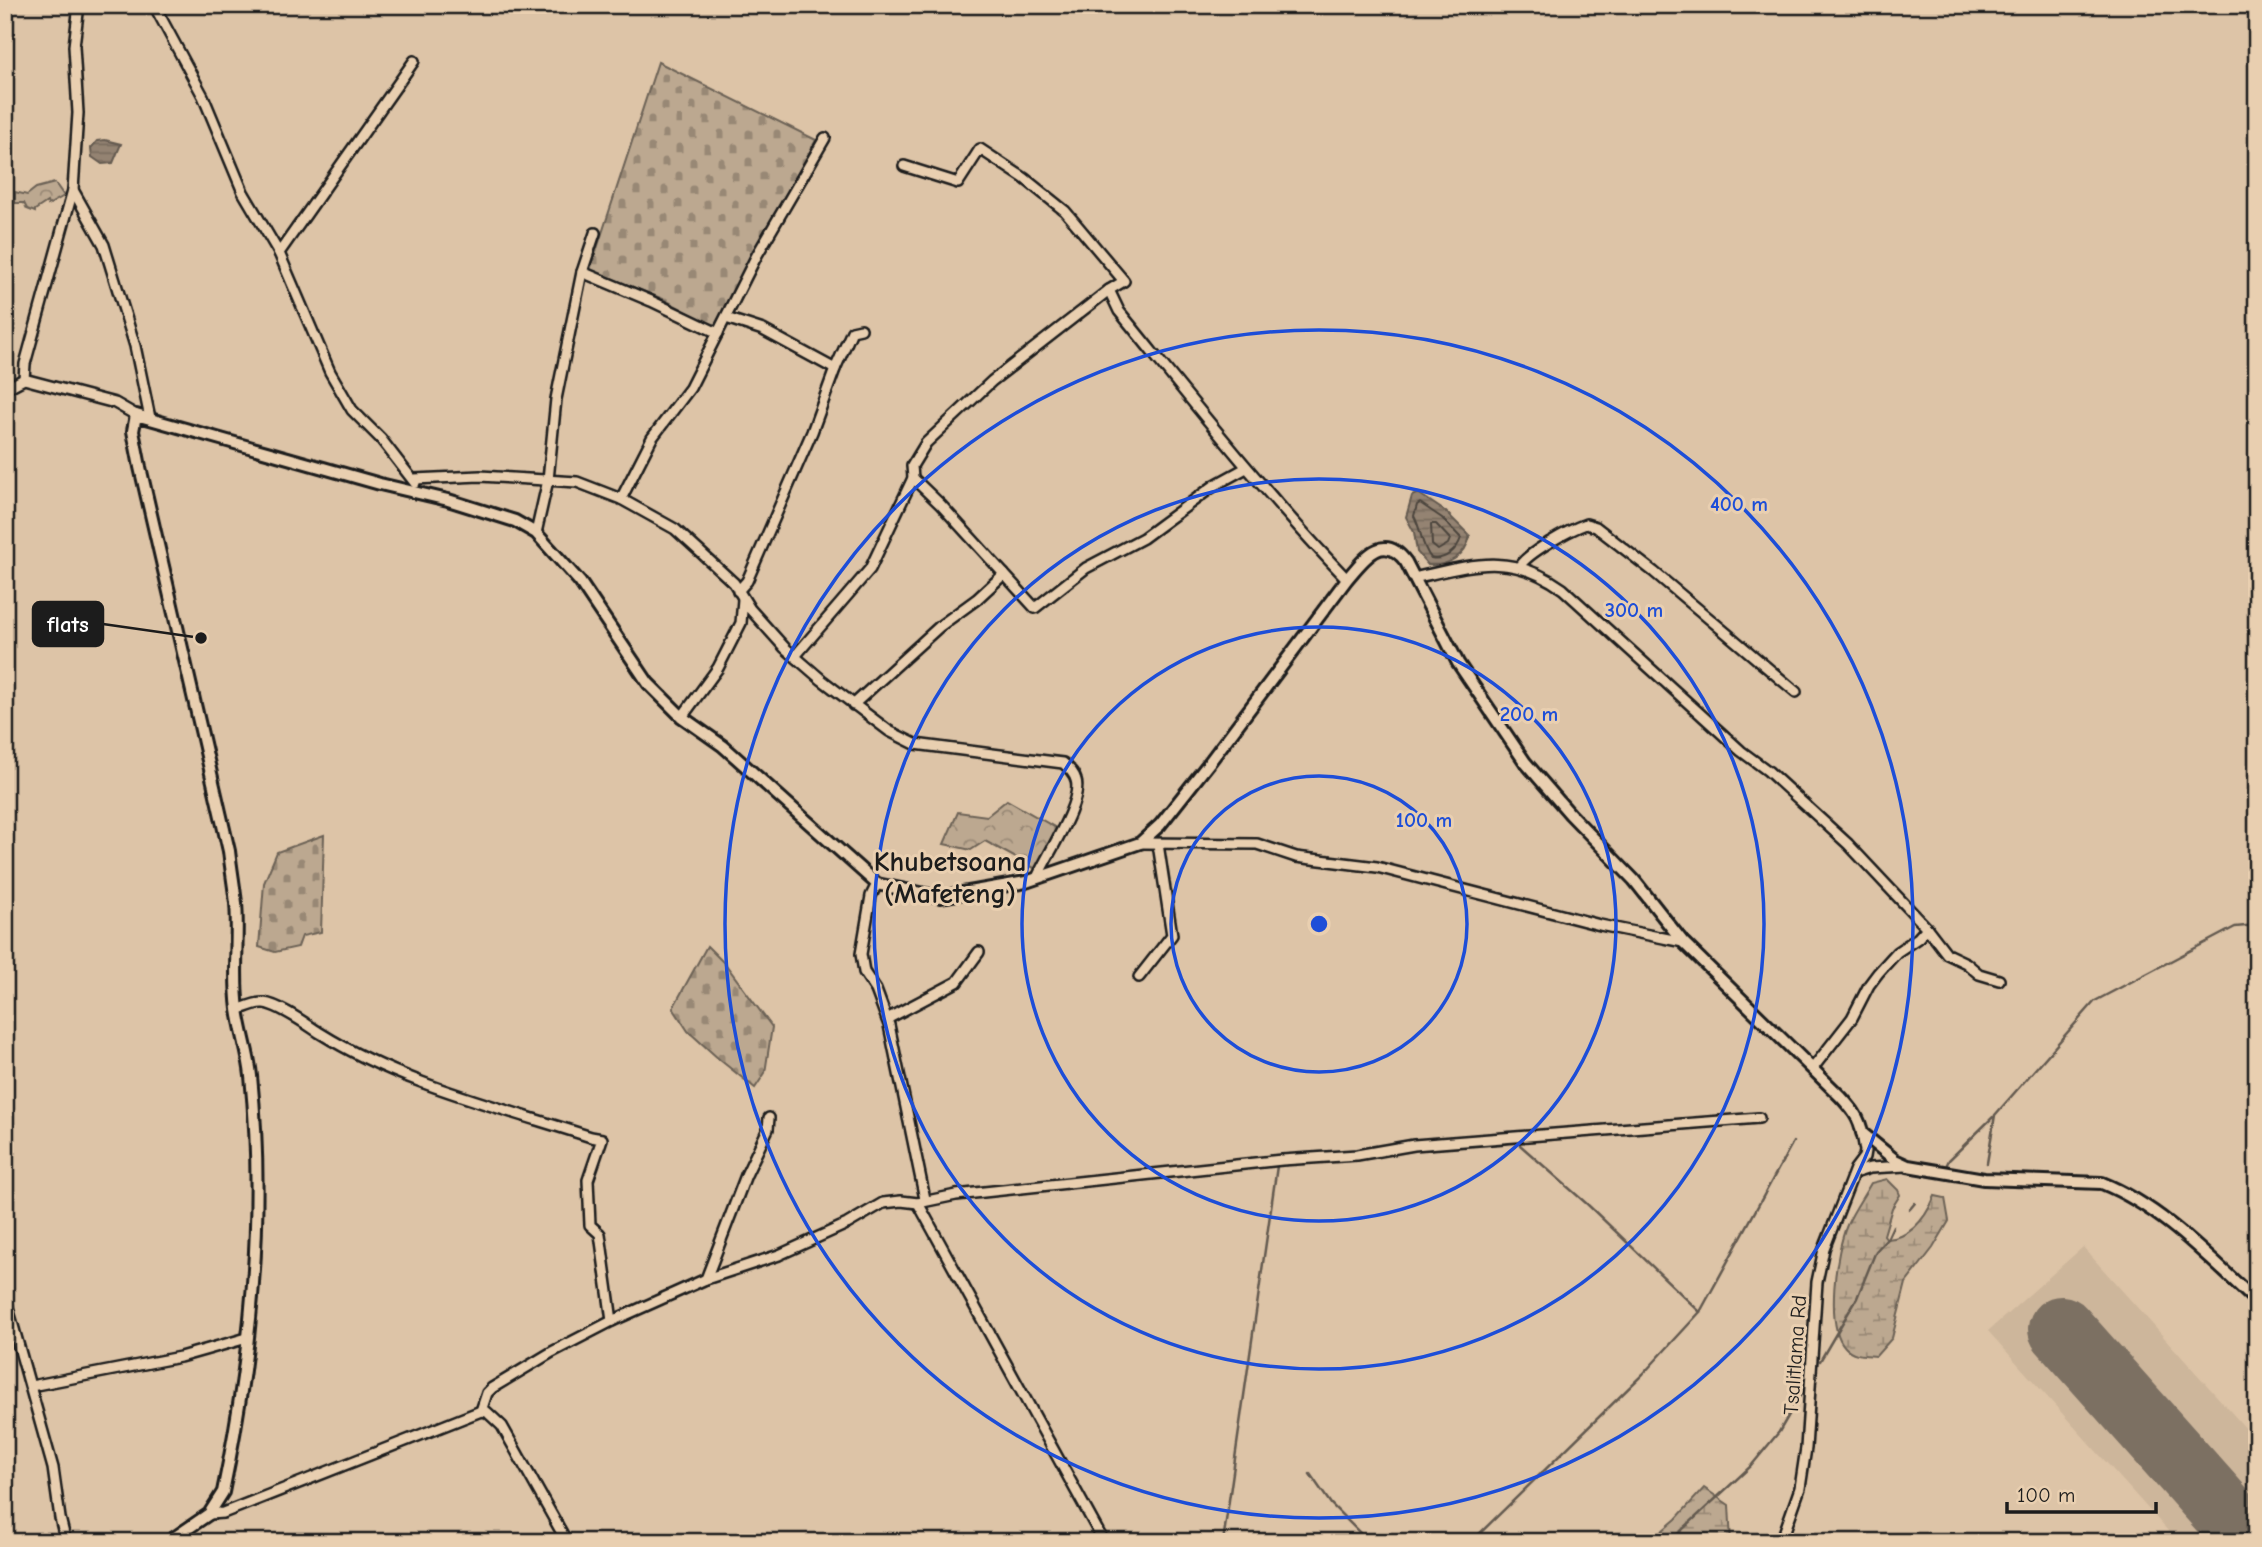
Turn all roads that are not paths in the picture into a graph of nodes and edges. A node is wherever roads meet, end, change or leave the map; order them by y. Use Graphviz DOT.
graph roads {
  1 [pos="79,5"];
  2 [pos="154,5"];
  3 [pos="414,61"];
  4 [pos="825,138"];
  5 [pos="904,166"];
  6 [pos="73,190"];
  7 [pos="596,233"];
  8 [pos="279,253"];
  9 [pos="582,272"];
  10 [pos="1109,289"];
  11 [pos="726,318"];
  12 [pos="861,329"];
  13 [pos="718,333"];
  14 [pos="835,369"];
  15 [pos="24,379"];
  16 [pos="5,389"];
  17 [pos="136,415"];
  18 [pos="150,418"];
  19 [pos="1246,468"];
  20 [pos="913,478"];
  21 [pos="414,480"];
  22 [pos="548,480"];
  23 [pos="421,494"];
  24 [pos="621,499"];
  25 [pos="536,533"];
  26 [pos="1519,567"];
  27 [pos="1004,574"];
  28 [pos="1414,578"];
  29 [pos="1347,579"];
  30 [pos="741,595"];
  31 [pos="796,656"];
  32 [pos="1796,692"];
  33 [pos="853,705"];
  34 [pos="682,717"];
  35 [pos="1140,843"];
  36 [pos="1158,845"];
  37 [pos="1037,878"];
  38 [pos="877,884"];
  39 [pos="1927,928"];
  40 [pos="1683,942"];
  41 [pos="979,952"];
  42 [pos="1139,977"];
  43 [pos="1999,980"];
  44 [pos="238,1010"];
  45 [pos="887,1019"];
  46 [pos="1813,1068"];
  47 [pos="769,1118"];
  48 [pos="1759,1118"];
  49 [pos="1862,1133"];
  50 [pos="1881,1150"];
  51 [pos="1864,1154"];
  52 [pos="1908,1166"];
  53 [pos="1875,1168"];
  54 [pos="1854,1174"];
  55 [pos="921,1201"];
  56 [pos="706,1279"];
  57 [pos="5,1297"];
  58 [pos="2257,1302"];
  59 [pos="612,1321"];
  60 [pos="247,1338"];
  61 [pos="31,1386"];
  62 [pos="481,1411"];
  63 [pos="209,1514"];
  64 [pos="66,1542"];
  65 [pos="168,1542"];
  66 [pos="567,1542"];
  67 [pos="1104,1542"];
  68 [pos="1782,1542"];
  1 -- 6 [label="street"];
  2 -- 8 [label="street"];
  3 -- 8 [label="street"];
  4 -- 11 [label="street"];
  5 -- 10 [label="street"];
  6 -- 15 [label="street"];
  6 -- 18 [label="street"];
  7 -- 9 [label="street"];
  8 -- 21 [label="street"];
  9 -- 13 [label="street"];
  9 -- 22 [label="street"];
  10 -- 19 [label="street"];
  10 -- 20 [label="street"];
  11 -- 13 [label="street"];
  11 -- 14 [label="street"];
  12 -- 14 [label="street"];
  13 -- 24 [label="street"];
  14 -- 30 [label="street"];
  15 -- 16 [label="street"];
  15 -- 17 [label="street"];
  17 -- 18 [label="street"];
  17 -- 44 [label="street"];
  18 -- 23 [label="street"];
  19 -- 27 [label="street"];
  19 -- 29 [label="street"];
  20 -- 27 [label="street"];
  20 -- 31 [label="street"];
  21 -- 22 [label="street"];
  21 -- 23 [label="street"];
  22 -- 24 [label="street"];
  22 -- 25 [label="street"];
  23 -- 25 [label="street"];
  24 -- 30 [label="street"];
  25 -- 34 [label="street"];
  26 -- 28 [label="street"];
  26 -- 32 [label="street"];
  26 -- 39 [label="street"];
  27 -- 33 [label="street"];
  28 -- 29 [label="street"];
  28 -- 40 [label="street"];
  29 -- 35 [label="street"];
  30 -- 31 [label="street"];
  30 -- 34 [label="street"];
  31 -- 33 [label="street"];
  33 -- 37 [label="street"];
  34 -- 38 [label="street"];
  35 -- 36 [label="street"];
  35 -- 37 [label="street"];
  36 -- 40 [label="street"];
  36 -- 42 [label="street"];
  37 -- 38 [label="street"];
  38 -- 45 [label="street"];
  39 -- 43 [label="street"];
  39 -- 46 [label="street"];
  40 -- 46 [label="street"];
  41 -- 45 [label="street"];
  44 -- 59 [label="street"];
  44 -- 60 [label="street"];
  45 -- 55 [label="street"];
  46 -- 49 [label="street"];
  47 -- 56 [label="street"];
  48 -- 55 [label="street"];
  49 -- 50 [label="street"];
  49 -- 51 [label="street"];
  50 -- 51 [label="street"];
  50 -- 52 [label="street"];
  50 -- 53 [label="street"];
  51 -- 53 [label="street"];
  51 -- 54 [label="street, Tsalitlama Rd"];
  52 -- 53 [label="street"];
  52 -- 58 [label="street"];
  53 -- 54 [label="street"];
  54 -- 68 [label="street, Tsalitlama Rd"];
  55 -- 56 [label="street"];
  55 -- 67 [label="street"];
  56 -- 59 [label="street"];
  57 -- 61 [label="street"];
  59 -- 62 [label="street"];
  60 -- 61 [label="street"];
  60 -- 63 [label="street"];
  61 -- 64 [label="street"];
  62 -- 63 [label="street"];
  62 -- 66 [label="street"];
  63 -- 65 [label="street"];
}
